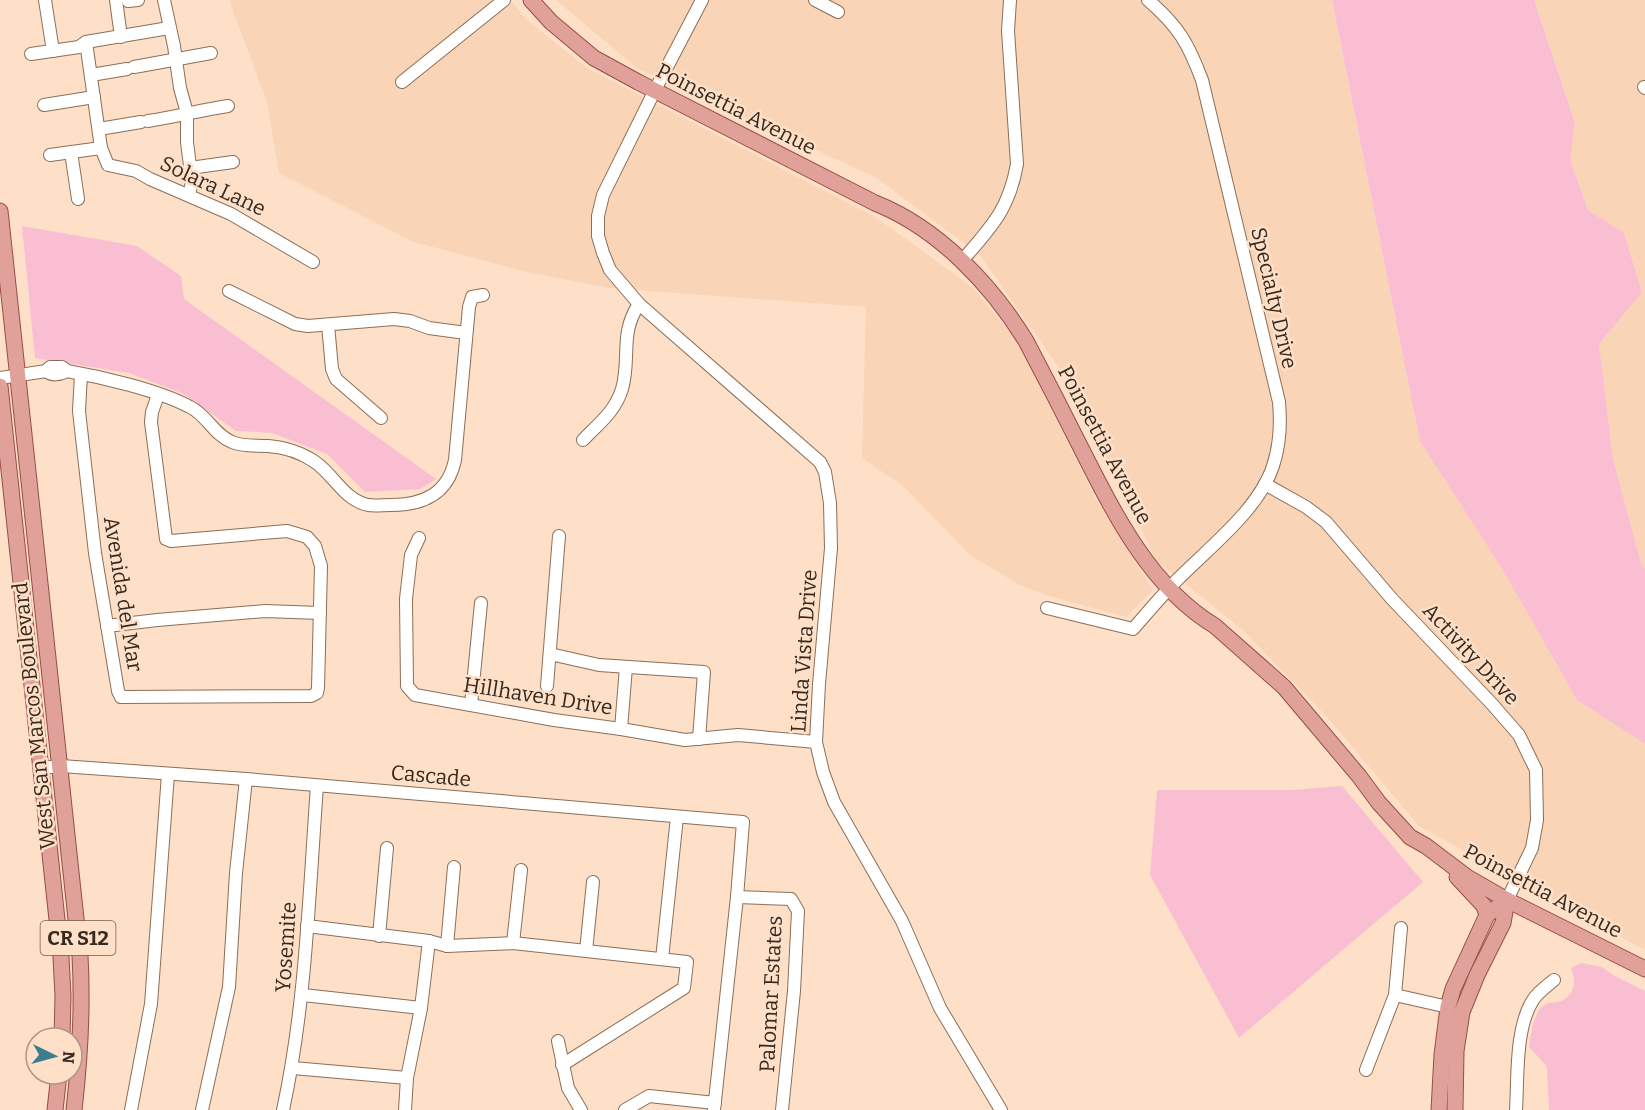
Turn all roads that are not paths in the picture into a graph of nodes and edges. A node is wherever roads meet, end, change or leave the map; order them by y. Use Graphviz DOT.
graph roads {
  1 [pos="45,0"];
  2 [pos="127,0"];
  3 [pos="164,0"];
  4 [pos="504,0"];
  5 [pos="531,0"];
  6 [pos="702,0"];
  7 [pos="815,0"];
  8 [pos="1010,0"];
  9 [pos="1148,0"];
  10 [pos="838,12"];
  11 [pos="169,28"];
  12 [pos="121,37"];
  13 [pos="86,42"];
  14 [pos="53,51"];
  15 [pos="211,53"];
  16 [pos="31,54"];
  17 [pos="177,60"];
  18 [pos="91,75"];
  19 [pos="402,82"];
  20 [pos="655,90"];
  21 [pos="94,98"];
  22 [pos="44,105"];
  23 [pos="228,106"];
  24 [pos="187,113"];
  25 [pos="99,129"];
  26 [pos="101,148"];
  27 [pos="71,152"];
  28 [pos="50,155"];
  29 [pos="233,162"];
  30 [pos="190,168"];
  31 [pos="189,195"];
  32 [pos="78,199"];
  33 [pos="0,211"];
  34 [pos="961,261"];
  35 [pos="313,262"];
  36 [pos="229,291"];
  37 [pos="483,295"];
  38 [pos="639,303"];
  39 [pos="328,326"];
  40 [pos="466,333"];
  41 [pos="81,374"];
  42 [pos="18,376"];
  43 [pos="0,378"];
  44 [pos="0,386"];
  45 [pos="158,395"];
  46 [pos="381,418"];
  47 [pos="583,440"];
  48 [pos="1265,484"];
  49 [pos="558,536"];
  50 [pos="419,538"];
  51 [pos="1170,587"];
  52 [pos="481,603"];
  53 [pos="1047,608"];
  54 [pos="320,613"];
  55 [pos="108,626"];
  56 [pos="550,654"];
  57 [pos="626,667"];
  58 [pos="547,686"];
  59 [pos="471,705"];
  60 [pos="621,729"];
  61 [pos="699,739"];
  62 [pos="816,742"];
  63 [pos="61,766"];
  64 [pos="42,768"];
  65 [pos="168,774"];
  66 [pos="246,779"];
  67 [pos="317,786"];
  68 [pos="677,818"];
  69 [pos="387,848"];
  70 [pos="454,867"];
  71 [pos="1451,867"];
  72 [pos="521,870"];
  73 [pos="593,882"];
  74 [pos="737,897"];
  75 [pos="1507,900"];
  76 [pos="1487,915"];
  77 [pos="307,926"];
  78 [pos="1401,928"];
  79 [pos="379,936"];
  80 [pos="429,941"];
  81 [pos="513,943"];
  82 [pos="447,946"];
  83 [pos="586,951"];
  84 [pos="662,959"];
  85 [pos="1645,969"];
  86 [pos="1554,980"];
  87 [pos="303,995"];
  88 [pos="1395,995"];
  89 [pos="1448,1007"];
  90 [pos="422,1008"];
  91 [pos="62,1026"];
  92 [pos="558,1041"];
  93 [pos="562,1065"];
  94 [pos="292,1068"];
  95 [pos="1366,1070"];
  96 [pos="407,1078"];
  97 [pos="58,1086"];
  98 [pos="714,1106"];
  99 [pos="55,1110"];
  100 [pos="74,1110"];
  101 [pos="131,1110"];
  102 [pos="202,1110"];
  103 [pos="283,1110"];
  104 [pos="405,1110"];
  105 [pos="581,1110"];
  106 [pos="626,1110"];
  107 [pos="782,1110"];
  108 [pos="1002,1110"];
  109 [pos="1439,1110"];
  110 [pos="1455,1110"];
  111 [pos="1516,1110"];
  1 -- 14 [label="street"];
  2 -- 12 [label="street"];
  3 -- 11 [label="street"];
  4 -- 19 [label="street"];
  5 -- 20 [label="main road, Poinsettia Avenue"];
  6 -- 20 [label="street, Linda Vista Drive"];
  7 -- 10 [label="street"];
  8 -- 34 [label="street"];
  9 -- 48 [label="street, Specialty Drive"];
  11 -- 12 [label="street"];
  11 -- 17 [label="street"];
  12 -- 13 [label="street"];
  13 -- 14 [label="street"];
  13 -- 18 [label="street"];
  14 -- 16 [label="street"];
  15 -- 17 [label="street"];
  17 -- 18 [label="street"];
  17 -- 24 [label="street"];
  18 -- 21 [label="street"];
  20 -- 34 [label="main road, Poinsettia Avenue"];
  20 -- 38 [label="street, Linda Vista Drive"];
  21 -- 22 [label="street"];
  21 -- 25 [label="street"];
  23 -- 24 [label="street"];
  24 -- 25 [label="street"];
  24 -- 30 [label="street"];
  25 -- 26 [label="street"];
  26 -- 27 [label="street"];
  26 -- 31 [label="street, Solara Lane"];
  27 -- 28 [label="street"];
  27 -- 32 [label="street"];
  29 -- 30 [label="street"];
  30 -- 31 [label="street"];
  31 -- 35 [label="street, Solara Lane"];
  33 -- 42 [label="main road, West San Marcos Boulevard / CR S12"];
  34 -- 51 [label="main road, Poinsettia Avenue"];
  36 -- 39 [label="street"];
  37 -- 40 [label="street"];
  38 -- 47 [label="street"];
  38 -- 62 [label="street, Linda Vista Drive"];
  39 -- 40 [label="street"];
  39 -- 46 [label="street"];
  40 -- 45 [label="street"];
  41 -- 42 [label="street"];
  41 -- 45 [label="street"];
  41 -- 55 [label="street, Avenida del Mar"];
  42 -- 43 [label="street"];
  42 -- 63 [label="main road, West San Marcos Boulevard / CR S12"];
  44 -- 64 [label="main road, West San Marcos Boulevard / CR S12"];
  45 -- 54 [label="street"];
  48 -- 51 [label="street, Specialty Drive"];
  48 -- 75 [label="street, Activity Drive"];
  49 -- 56 [label="street"];
  50 -- 59 [label="street, Hillhaven Drive"];
  51 -- 53 [label="street, Specialty Drive"];
  51 -- 71 [label="main road, Poinsettia Avenue"];
  52 -- 59 [label="street"];
  54 -- 55 [label="street"];
  54 -- 55 [label="street, Avenida del Mar"];
  56 -- 57 [label="street"];
  56 -- 58 [label="street"];
  57 -- 60 [label="street"];
  57 -- 61 [label="street"];
  59 -- 60 [label="street, Hillhaven Drive"];
  60 -- 61 [label="street, Hillhaven Drive"];
  61 -- 62 [label="street, Hillhaven Drive"];
  62 -- 108 [label="street, Linda Vista Drive"];
  63 -- 64 [label="street, Cascade"];
  63 -- 65 [label="street, Cascade"];
  63 -- 100 [label="main road, West San Marcos Boulevard / CR S12"];
  64 -- 91 [label="main road, West San Marcos Boulevard / CR S12"];
  65 -- 66 [label="street, Cascade"];
  65 -- 101 [label="street"];
  66 -- 67 [label="street, Cascade"];
  66 -- 102 [label="street"];
  67 -- 68 [label="street, Cascade"];
  67 -- 77 [label="street, Yosemite"];
  68 -- 74 [label="street, Cascade"];
  68 -- 84 [label="street"];
  69 -- 79 [label="street"];
  70 -- 82 [label="street"];
  71 -- 75 [label="main road, Poinsettia Avenue"];
  71 -- 76 [label="main road"];
  72 -- 81 [label="street"];
  73 -- 83 [label="street"];
  74 -- 98 [label="street"];
  74 -- 107 [label="street, Palomar Estates"];
  75 -- 76 [label="main road"];
  75 -- 85 [label="main road, Poinsettia Avenue"];
  75 -- 110 [label="main road"];
  76 -- 89 [label="main road"];
  77 -- 79 [label="street"];
  77 -- 87 [label="street, Yosemite"];
  78 -- 88 [label="street"];
  79 -- 80 [label="street"];
  80 -- 82 [label="street"];
  80 -- 90 [label="street"];
  81 -- 82 [label="street"];
  81 -- 83 [label="street"];
  83 -- 84 [label="street"];
  84 -- 93 [label="street"];
  86 -- 111 [label="street"];
  87 -- 90 [label="street"];
  87 -- 94 [label="street, Yosemite"];
  88 -- 89 [label="street"];
  88 -- 95 [label="street"];
  89 -- 109 [label="main road"];
  90 -- 96 [label="street"];
  92 -- 93 [label="street"];
  93 -- 105 [label="street"];
  94 -- 96 [label="street"];
  94 -- 103 [label="street, Yosemite"];
  96 -- 104 [label="street"];
  97 -- 99 [label="main road"];
  98 -- 106 [label="street"];
}
